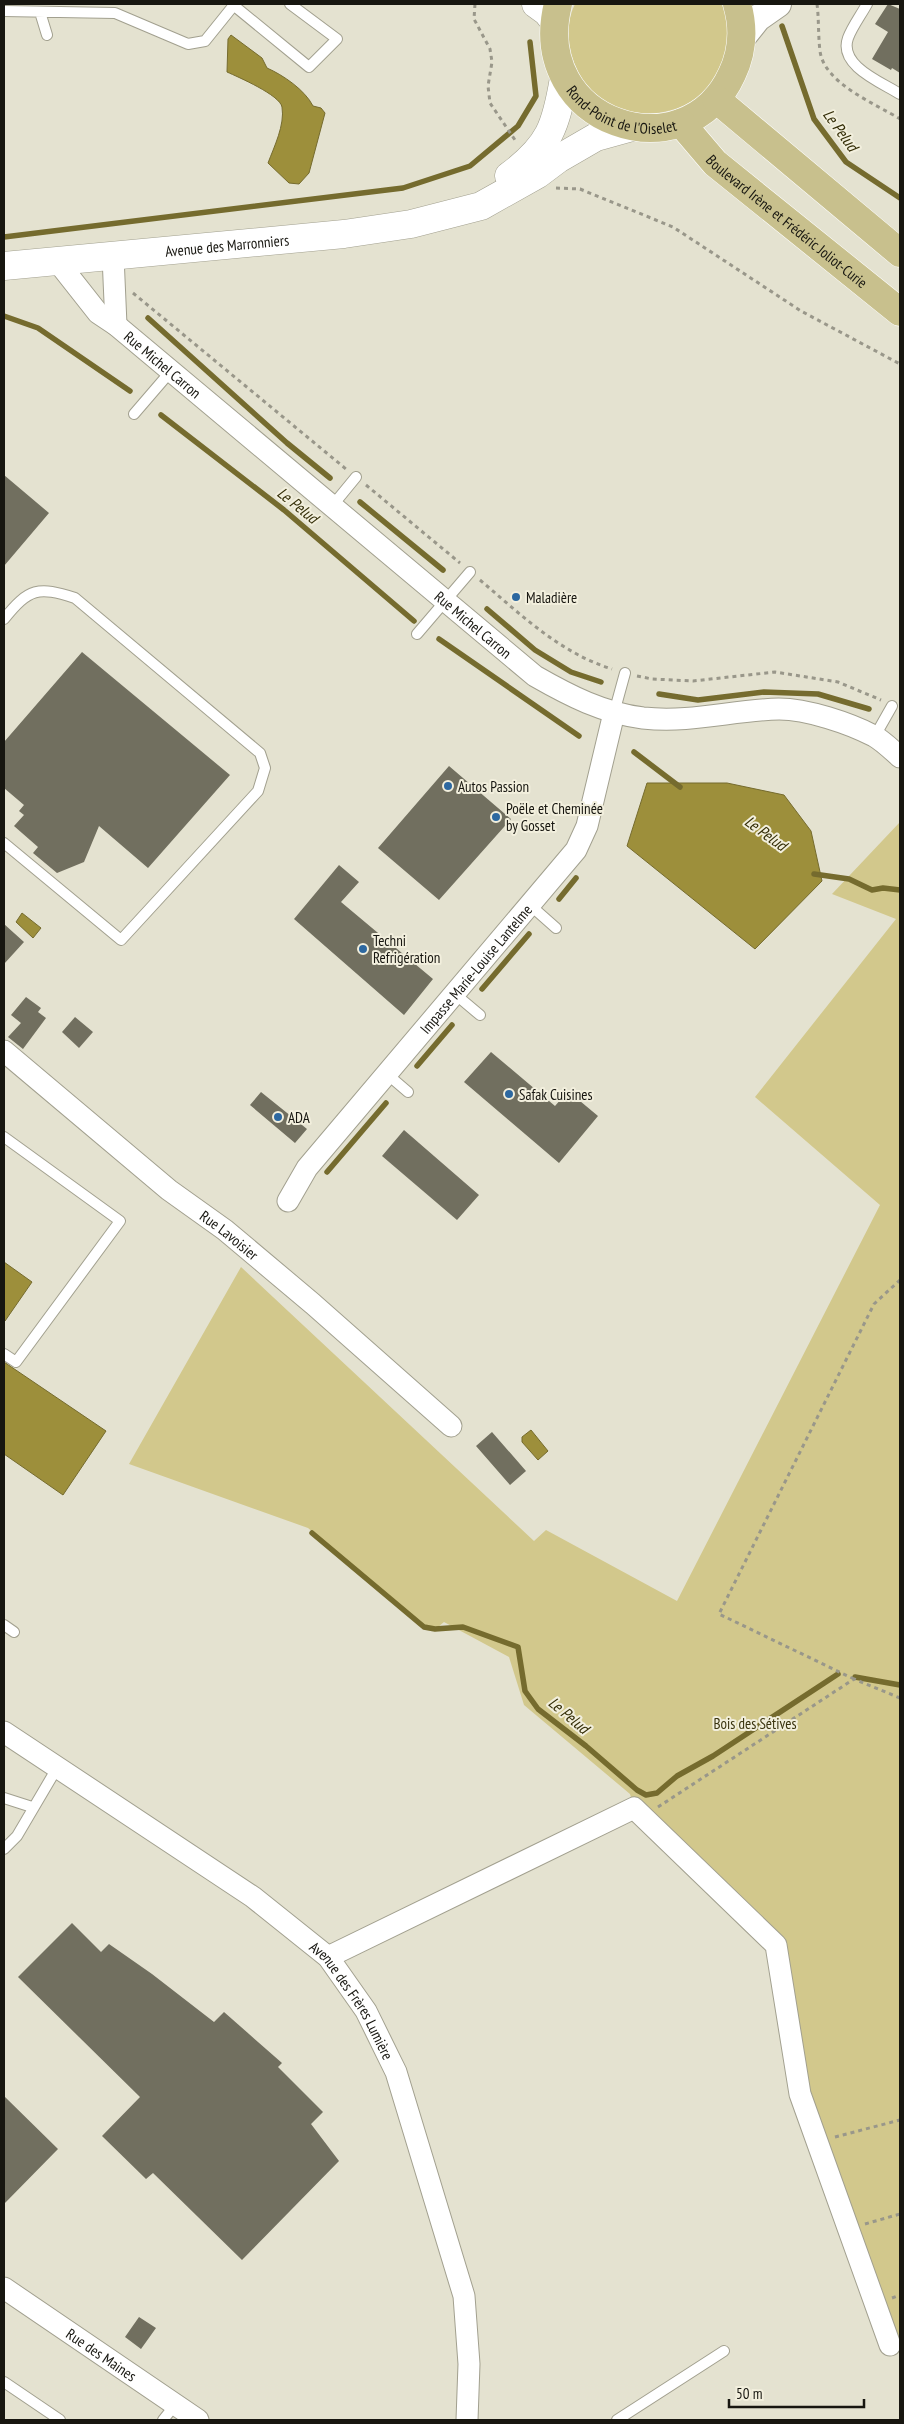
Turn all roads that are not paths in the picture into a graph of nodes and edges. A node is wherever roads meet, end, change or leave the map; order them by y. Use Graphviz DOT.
graph roads {
  1 [pos="233,4"];
  2 [pos="290,4"];
  3 [pos="737,4"];
  4 [pos="778,4"];
  5 [pos="867,4"];
  6 [pos="549,10"];
  7 [pos="4,11"];
  8 [pos="40,12"];
  9 [pos="47,35"];
  10 [pos="742,38"];
  11 [pos="564,78"];
  12 [pos="900,94"];
  13 [pos="716,99"];
  14 [pos="681,123"];
  15 [pos="632,127"];
  16 [pos="448,213"];
  17 [pos="900,253"];
  18 [pos="113,256"];
  19 [pos="57,261"];
  20 [pos="4,266"];
  21 [pos="900,312"];
  22 [pos="116,325"];
  23 [pos="171,371"];
  24 [pos="134,414"];
  25 [pos="356,477"];
  26 [pos="333,505"];
  27 [pos="470,572"];
  28 [pos="446,600"];
  29 [pos="4,619"];
  30 [pos="417,634"];
  31 [pos="625,673"];
  32 [pos="892,706"];
  33 [pos="614,713"];
  34 [pos="875,736"];
  35 [pos="900,757"];
  36 [pos="4,843"];
  37 [pos="530,905"];
  38 [pos="556,928"];
  39 [pos="455,994"];
  40 [pos="480,1015"];
  41 [pos="4,1050"];
  42 [pos="387,1074"];
  43 [pos="408,1092"];
  44 [pos="4,1138"];
  45 [pos="288,1201"];
  46 [pos="4,1354"];
  47 [pos="451,1426"];
  48 [pos="4,1625"];
  49 [pos="14,1632"];
  50 [pos="4,1732"];
  51 [pos="57,1768"];
  52 [pos="4,1798"];
  53 [pos="32,1808"];
  54 [pos="4,1849"];
  55 [pos="328,1957"];
  56 [pos="4,2288"];
  57 [pos="890,2345"];
  58 [pos="724,2351"];
  59 [pos="4,2382"];
  60 [pos="169,2412"];
  61 [pos="60,2420"];
  62 [pos="198,2420"];
  63 [pos="467,2420"];
  64 [pos="617,2420"];
  1 -- 2 [label="lane"];
  1 -- 8 [label="lane"];
  3 -- 10 [label="main road, Rond-Point de l'Oiselet"];
  4 -- 10 [label="street"];
  5 -- 12 [label="lane"];
  6 -- 11 [label="main road, Rond-Point de l'Oiselet"];
  7 -- 8 [label="lane"];
  8 -- 9 [label="lane"];
  10 -- 13 [label="main road, Rond-Point de l'Oiselet"];
  11 -- 15 [label="main road, Rond-Point de l'Oiselet"];
  11 -- 16 [label="main road, Avenue des Marronniers"];
  13 -- 14 [label="main road, Rond-Point de l'Oiselet"];
  13 -- 17 [label="main road"];
  14 -- 15 [label="main road, Rond-Point de l'Oiselet"];
  14 -- 21 [label="main road, Boulevard Irène et Frédéric Joliot-Curie"];
  15 -- 16 [label="main road, Avenue des Marronniers"];
  16 -- 18 [label="main road, Avenue des Marronniers"];
  18 -- 19 [label="main road, Avenue des Marronniers"];
  18 -- 22 [label="street, Rue Michel Carron"];
  19 -- 20 [label="main road, Avenue des Marronniers"];
  19 -- 22 [label="street, Rue Michel Carron"];
  22 -- 23 [label="street, Rue Michel Carron"];
  23 -- 24 [label="lane"];
  23 -- 26 [label="street, Rue Michel Carron"];
  25 -- 26 [label="lane"];
  26 -- 28 [label="street, Rue Michel Carron"];
  27 -- 28 [label="lane"];
  28 -- 30 [label="lane"];
  28 -- 33 [label="street, Rue Michel Carron"];
  29 -- 36 [label="lane"];
  31 -- 33 [label="lane"];
  32 -- 34 [label="lane"];
  33 -- 34 [label="street, Rue Michel Carron"];
  33 -- 37 [label="street, Impasse Marie-Louise Lantelme"];
  34 -- 35 [label="street, Rue Michel Carron"];
  37 -- 38 [label="lane"];
  37 -- 39 [label="street, Impasse Marie-Louise Lantelme"];
  39 -- 40 [label="lane"];
  39 -- 42 [label="street, Impasse Marie-Louise Lantelme"];
  41 -- 47 [label="street, Rue Lavoisier"];
  42 -- 43 [label="lane"];
  42 -- 45 [label="street, Impasse Marie-Louise Lantelme"];
  44 -- 46 [label="lane"];
  48 -- 49 [label="lane"];
  50 -- 51 [label="street, Avenue des Frères Lumière"];
  51 -- 53 [label="lane"];
  51 -- 55 [label="street, Avenue des Frères Lumière"];
  52 -- 53 [label="lane"];
  53 -- 54 [label="lane"];
  55 -- 57 [label="street"];
  55 -- 63 [label="street, Avenue des Frères Lumière"];
  56 -- 60 [label="street, Rue des Maines"];
  58 -- 64 [label="lane"];
  59 -- 61 [label="lane"];
  60 -- 62 [label="street, Rue des Maines"];
}
